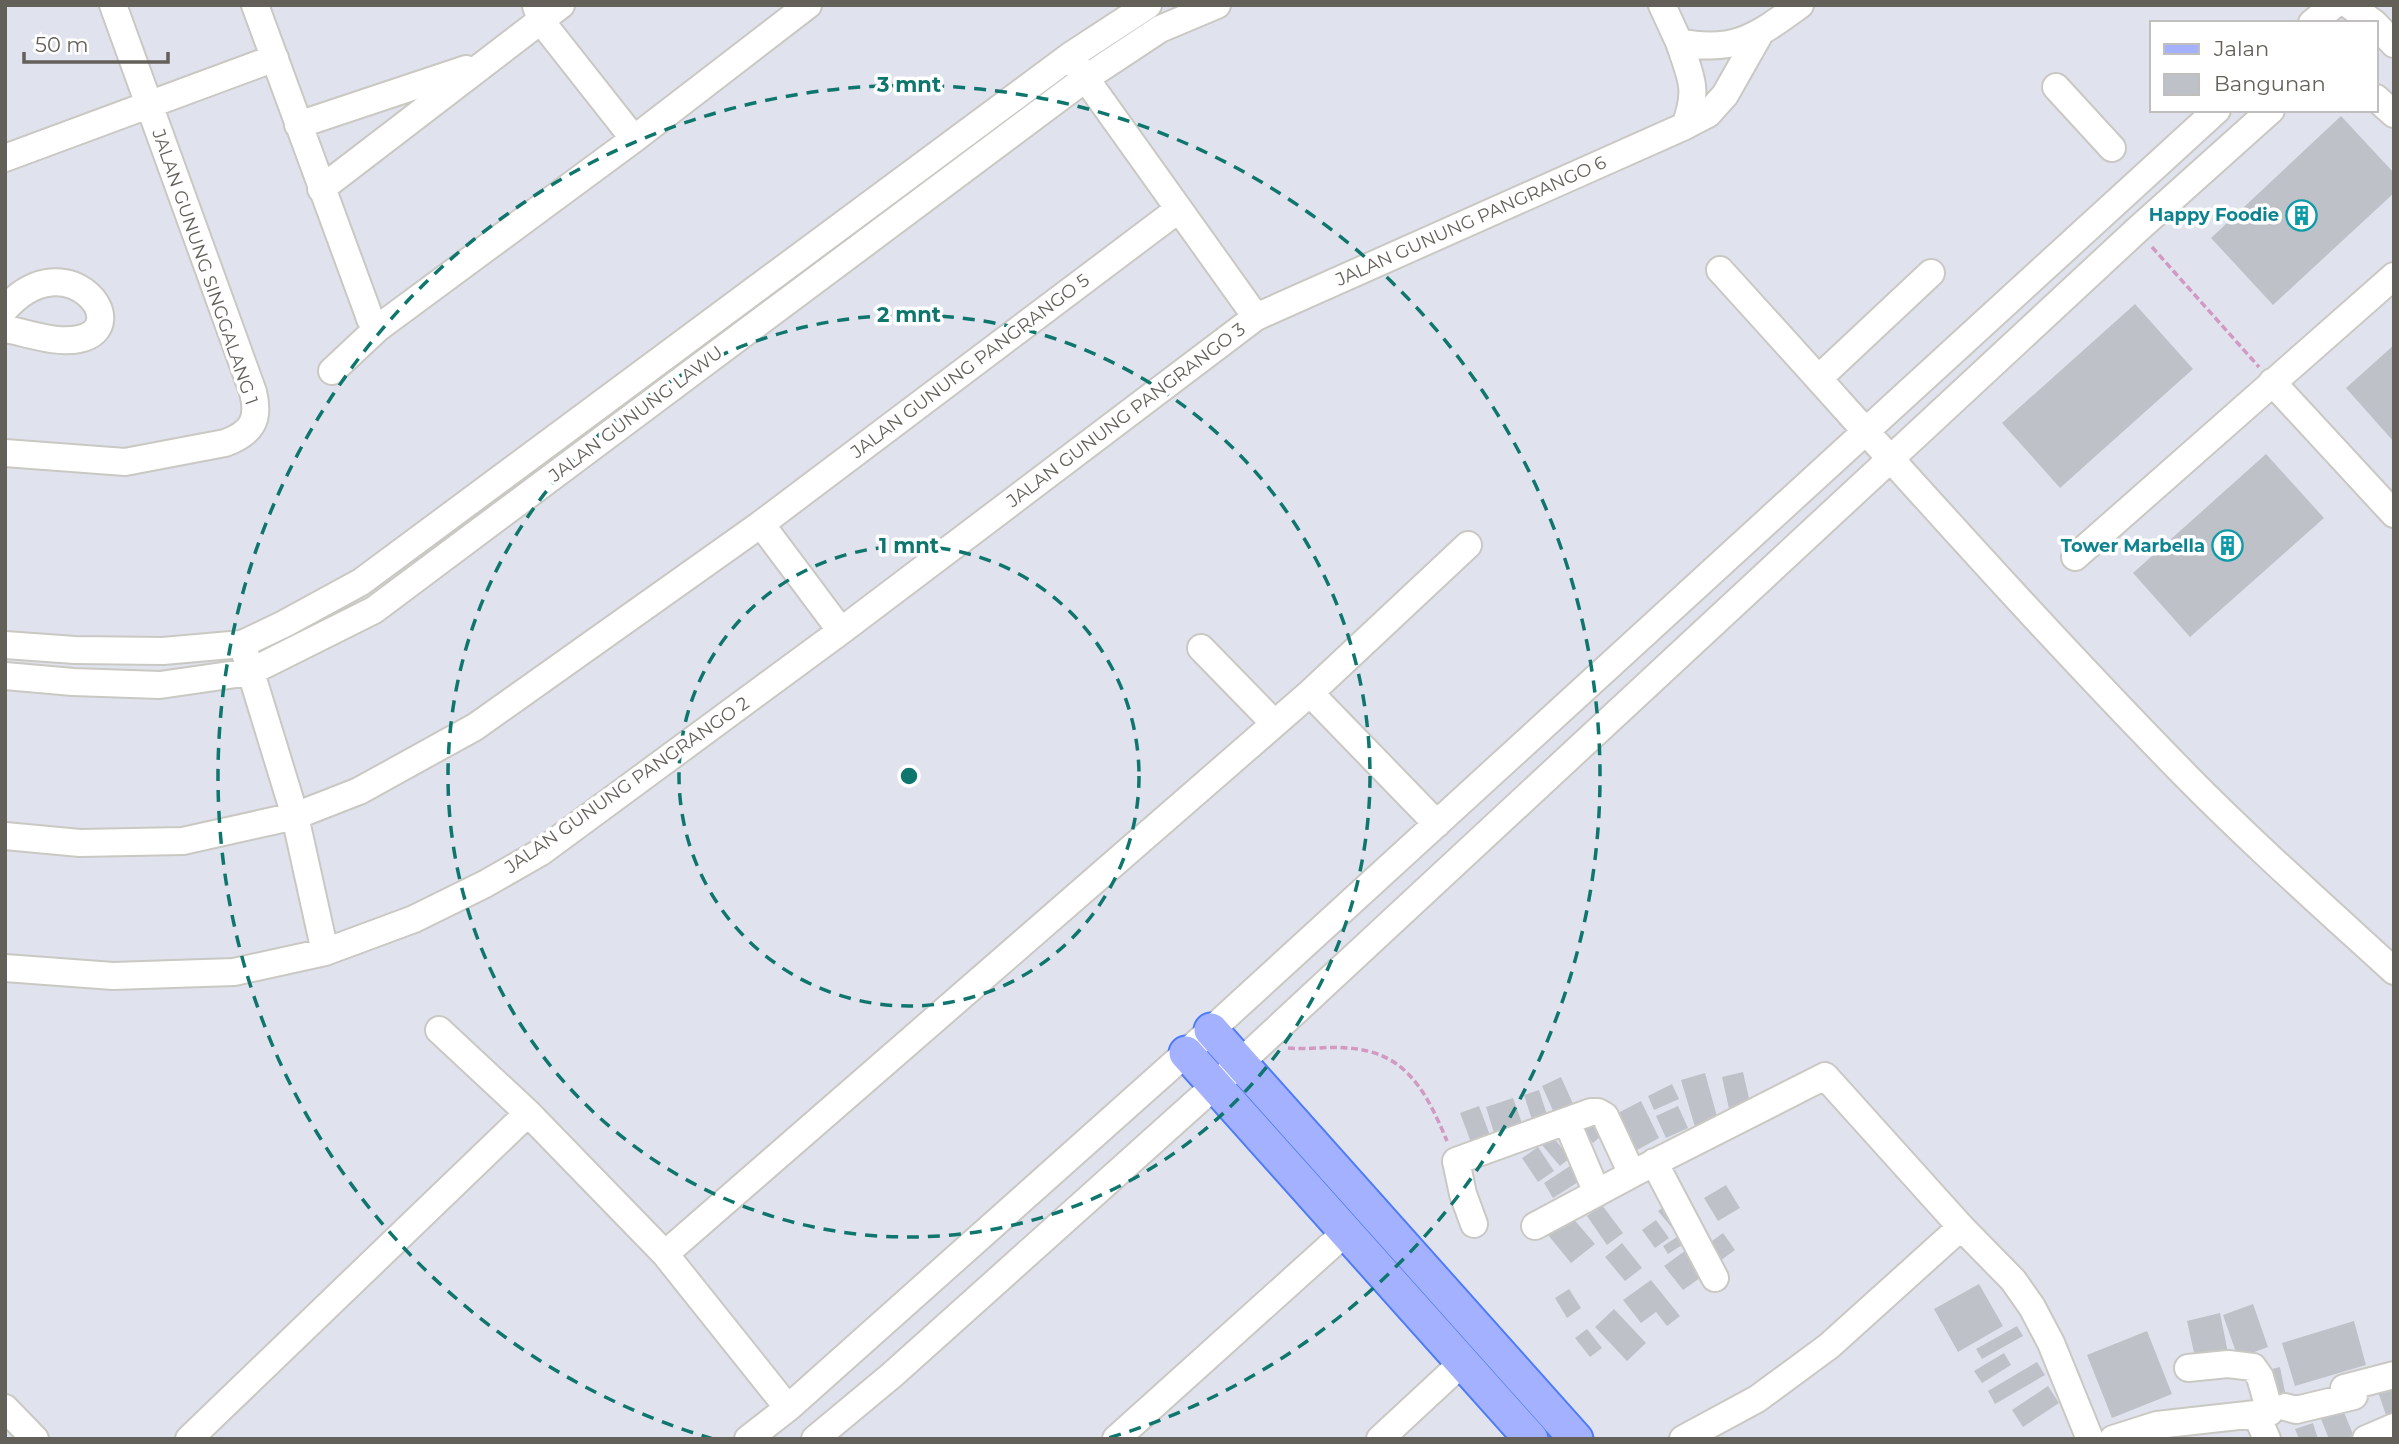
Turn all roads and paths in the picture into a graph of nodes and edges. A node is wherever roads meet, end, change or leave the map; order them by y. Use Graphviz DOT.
graph roads {
  1 [pos="113,5"];
  2 [pos="808,5"];
  3 [pos="1148,5"];
  4 [pos="1217,5"];
  5 [pos="1662,5"];
  6 [pos="1800,5"];
  7 [pos="2349,5"];
  8 [pos="257,6"];
  9 [pos="546,11"];
  10 [pos="2371,21"];
  11 [pos="2378,27"];
  12 [pos="1759,35"];
  13 [pos="1679,42"];
  14 [pos="2394,44"];
  15 [pos="1070,56"];
  16 [pos="275,58"];
  17 [pos="488,61"];
  18 [pos="1086,78"];
  19 [pos="2056,87"];
  20 [pos="2378,100"];
  21 [pos="149,106"];
  22 [pos="2215,112"];
  23 [pos="2269,112"];
  24 [pos="2394,114"];
  25 [pos="298,125"];
  26 [pos="1685,126"];
  27 [pos="634,139"];
  28 [pos="2112,148"];
  29 [pos="5,158"];
  30 [pos="321,190"];
  31 [pos="1179,209"];
  32 [pos="2153,248"];
  33 [pos="1720,270"];
  34 [pos="1931,273"];
  35 [pos="2394,276"];
  36 [pos="5,309"];
  37 [pos="1256,317"];
  38 [pos="378,328"];
  39 [pos="5,329"];
  40 [pos="332,371"];
  41 [pos="1819,378"];
  42 [pos="2272,382"];
  43 [pos="1866,430"];
  44 [pos="5,453"];
  45 [pos="1890,459"];
  46 [pos="2394,514"];
  47 [pos="761,524"];
  48 [pos="1468,545"];
  49 [pos="2075,557"];
  50 [pos="841,631"];
  51 [pos="242,643"];
  52 [pos="5,645"];
  53 [pos="1201,648"];
  54 [pos="250,672"];
  55 [pos="5,676"];
  56 [pos="1310,693"];
  57 [pos="1274,723"];
  58 [pos="295,816"];
  59 [pos="1437,824"];
  60 [pos="5,836"];
  61 [pos="325,952"];
  62 [pos="5,968"];
  63 [pos="2394,971"];
  64 [pos="439,1030"];
  65 [pos="1211,1030"];
  66 [pos="1270,1034"];
  67 [pos="1186,1053"];
  68 [pos="1241,1062"];
  69 [pos="1215,1085"];
  70 [pos="528,1113"];
  71 [pos="1567,1122"];
  72 [pos="1456,1161"];
  73 [pos="1643,1168"];
  74 [pos="1597,1193"];
  75 [pos="1474,1224"];
  76 [pos="1535,1226"];
  77 [pos="1961,1227"];
  78 [pos="1346,1232"];
  79 [pos="665,1254"];
  80 [pos="1715,1278"];
  81 [pos="1463,1362"];
  82 [pos="2188,1368"];
  83 [pos="2394,1376"];
  84 [pos="5,1408"];
  85 [pos="789,1408"];
  86 [pos="2276,1409"];
  87 [pos="2394,1427"];
  88 [pos="35,1439"];
  89 [pos="189,1439"];
  90 [pos="748,1439"];
  91 [pos="815,1439"];
  92 [pos="1116,1439"];
  93 [pos="1380,1439"];
  94 [pos="1531,1439"];
  95 [pos="1576,1439"];
  96 [pos="1683,1439"];
  97 [pos="2090,1439"];
  98 [pos="2113,1439"];
  99 [pos="2267,1439"];
  100 [pos="2367,1439"];
  1 -- 21 [label="street"];
  2 -- 27 [label="street"];
  3 -- 15 [label="street, JALAN GUNUNG LAWU"];
  4 -- 18 [label="street, JALAN GUNUNG LAWU"];
  5 -- 13 [label="street"];
  6 -- 12 [label="street"];
  7 -- 10 [label="street"];
  8 -- 16 [label="street"];
  9 -- 17 [label="street"];
  9 -- 27 [label="street"];
  11 -- 14 [label="street"];
  12 -- 13 [label="street"];
  12 -- 26 [label="street, JALAN GUNUNG PANGRANGO 6"];
  13 -- 26 [label="street"];
  15 -- 18 [label="street, JALAN GUNUNG PANGRANGO 3"];
  15 -- 51 [label="street, JALAN GUNUNG LAWU"];
  16 -- 21 [label="street"];
  16 -- 25 [label="street"];
  17 -- 25 [label="street"];
  17 -- 30 [label="street"];
  18 -- 31 [label="street, JALAN GUNUNG PANGRANGO 3"];
  18 -- 54 [label="street, JALAN GUNUNG LAWU"];
  19 -- 28 [label="street"];
  20 -- 24 [label="street"];
  21 -- 29 [label="street"];
  21 -- 44 [label="street, JALAN GUNUNG SINGGALANG 1"];
  22 -- 43 [label="street"];
  23 -- 45 [label="street"];
  25 -- 30 [label="street"];
  26 -- 37 [label="street, JALAN GUNUNG PANGRANGO 6"];
  27 -- 38 [label="street"];
  30 -- 38 [label="street"];
  31 -- 37 [label="street, JALAN GUNUNG PANGRANGO 3"];
  31 -- 47 [label="street, JALAN GUNUNG PANGRANGO 5"];
  32 -- 42 [label="path"];
  33 -- 41 [label="street"];
  34 -- 41 [label="street"];
  35 -- 42 [label="street"];
  36 -- 39 [label="street"];
  37 -- 50 [label="street, JALAN GUNUNG PANGRANGO 3"];
  38 -- 40 [label="street"];
  41 -- 43 [label="street"];
  42 -- 46 [label="street"];
  42 -- 49 [label="street"];
  43 -- 45 [label="street"];
  43 -- 59 [label="street"];
  45 -- 63 [label="street"];
  45 -- 66 [label="street"];
  47 -- 50 [label="street"];
  47 -- 58 [label="street"];
  48 -- 56 [label="street"];
  50 -- 61 [label="street, JALAN GUNUNG PANGRANGO 2"];
  51 -- 52 [label="street, JALAN GUNUNG LAWU"];
  51 -- 54 [label="street"];
  53 -- 57 [label="street"];
  54 -- 55 [label="street, JALAN GUNUNG LAWU"];
  54 -- 58 [label="street"];
  56 -- 57 [label="street"];
  56 -- 59 [label="street"];
  57 -- 79 [label="street"];
  58 -- 60 [label="street"];
  58 -- 61 [label="street"];
  59 -- 65 [label="street"];
  61 -- 62 [label="street, JALAN GUNUNG PANGRANGO 2"];
  64 -- 70 [label="street"];
  65 -- 67 [label="street"];
  65 -- 68 [label="main road"];
  66 -- 68 [label="street"];
  66 -- 72 [label="path"];
  67 -- 69 [label="main road"];
  67 -- 85 [label="street"];
  68 -- 69 [label="street"];
  68 -- 95 [label="main road"];
  69 -- 78 [label="main road"];
  69 -- 91 [label="street"];
  70 -- 79 [label="street"];
  70 -- 89 [label="street"];
  71 -- 72 [label="street"];
  71 -- 73 [label="street"];
  71 -- 74 [label="street"];
  72 -- 75 [label="street"];
  73 -- 74 [label="street"];
  73 -- 77 [label="street"];
  73 -- 80 [label="street"];
  74 -- 76 [label="street"];
  77 -- 96 [label="street"];
  77 -- 97 [label="street"];
  78 -- 81 [label="main road"];
  78 -- 92 [label="street"];
  79 -- 85 [label="street"];
  81 -- 93 [label="street"];
  81 -- 94 [label="main road"];
  82 -- 86 [label="street"];
  83 -- 86 [label="street"];
  84 -- 88 [label="street"];
  85 -- 90 [label="street"];
  86 -- 98 [label="street"];
  86 -- 99 [label="street"];
  87 -- 100 [label="street"];
}
